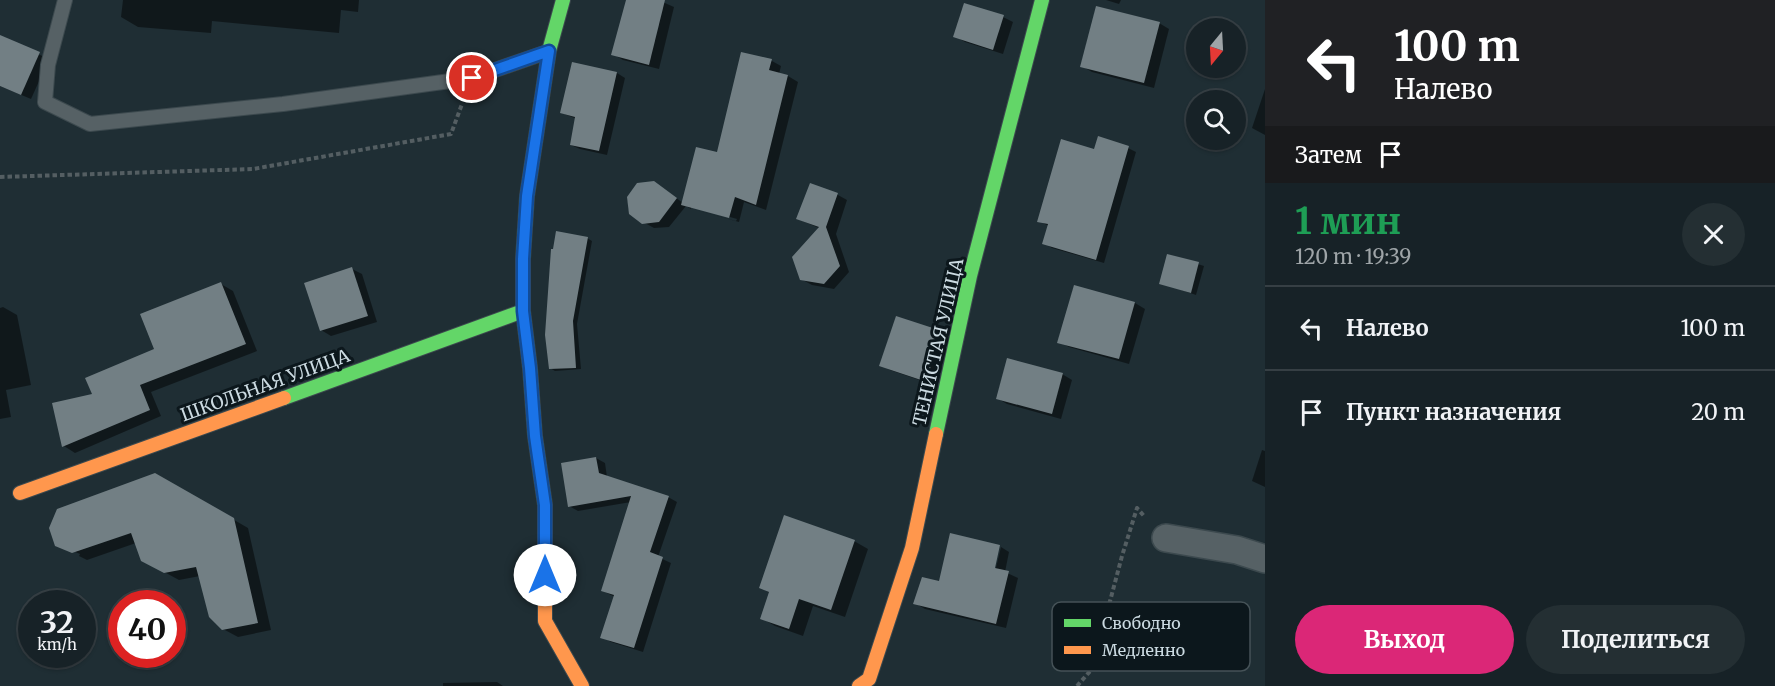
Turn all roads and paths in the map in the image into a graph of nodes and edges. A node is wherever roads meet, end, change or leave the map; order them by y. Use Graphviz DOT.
graph roads {
  1 [pos="65,0"];
  2 [pos="563,0"];
  3 [pos="1042,0"];
  4 [pos="549,51"];
  5 [pos="472,78"];
  6 [pos="0,177"];
  7 [pos="523,311"];
  8 [pos="20,493"];
  9 [pos="1166,538"];
  10 [pos="1265,559"];
  11 [pos="1110,602"];
  12 [pos="1090,671"];
  13 [pos="582,686"];
  14 [pos="858,686"];
  15 [pos="1077,686"];
  1 -- 5 [label="lane"];
  2 -- 4 [label="street"];
  3 -- 14 [label="street, ТЕНИСТАЯ УЛИЦА"];
  4 -- 5 [label="lane"];
  4 -- 7 [label="street"];
  5 -- 6 [label="path"];
  7 -- 8 [label="street, ШКОЛЬНАЯ УЛИЦА"];
  7 -- 13 [label="street"];
  9 -- 10 [label="street"];
  9 -- 11 [label="path"];
  12 -- 15 [label="path"];
}
